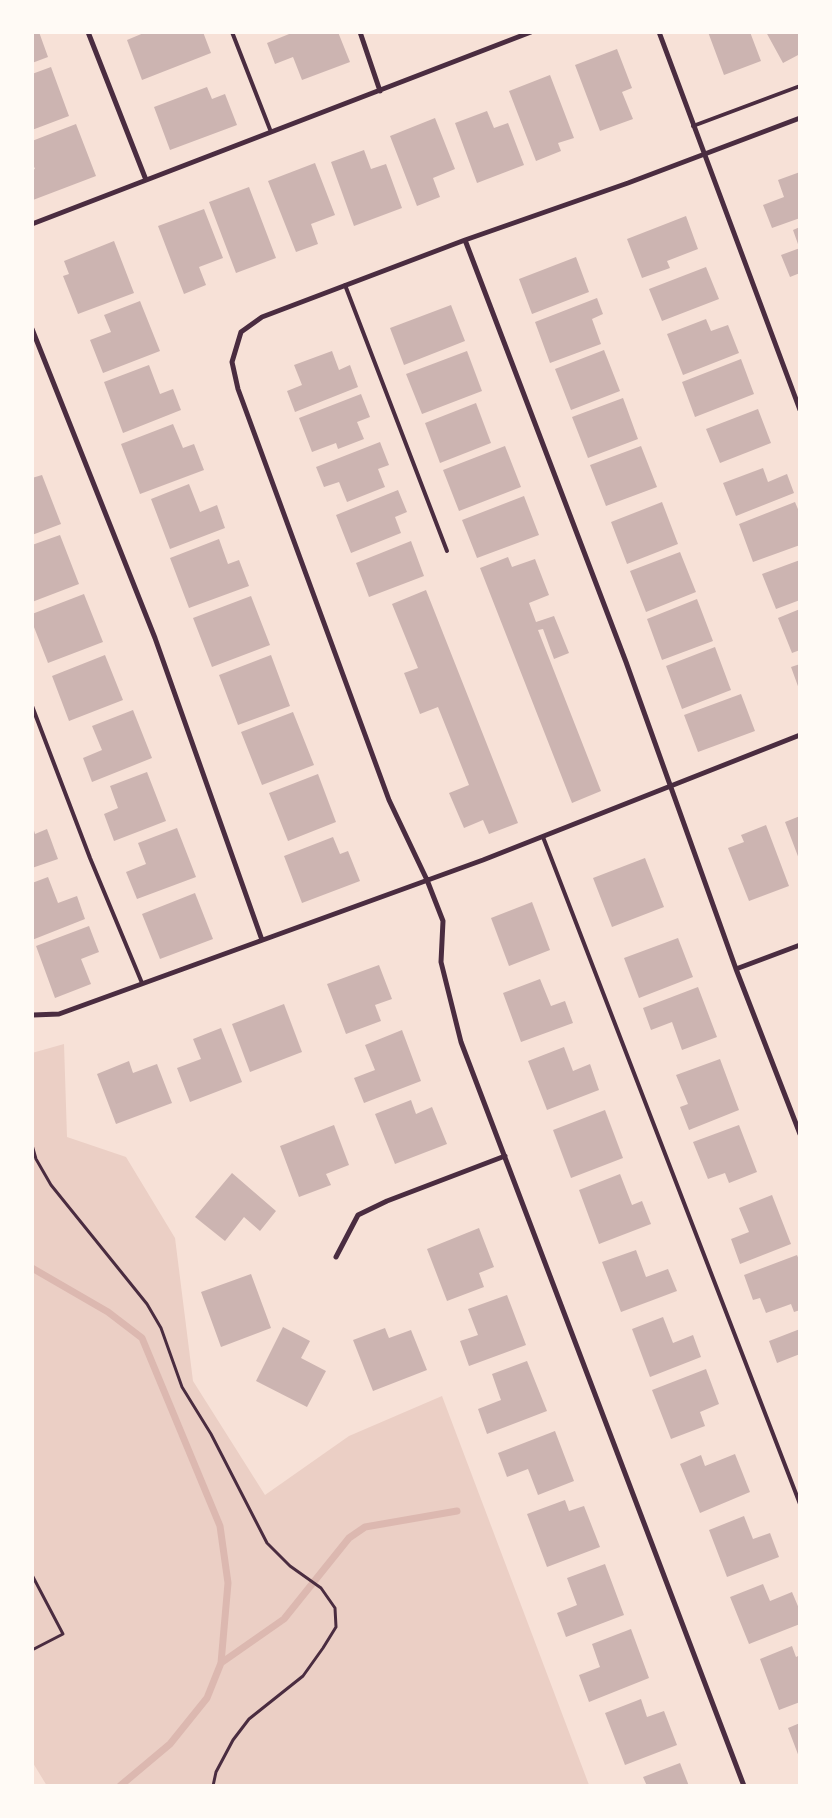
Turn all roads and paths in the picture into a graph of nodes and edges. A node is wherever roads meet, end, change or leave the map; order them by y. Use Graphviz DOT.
graph roads {
  1 [pos="88,32"];
  2 [pos="232,32"];
  3 [pos="360,32"];
  4 [pos="531,32"];
  5 [pos="659,32"];
  6 [pos="800,86"];
  7 [pos="380,91"];
  8 [pos="800,118"];
  9 [pos="693,126"];
  10 [pos="271,132"];
  11 [pos="703,155"];
  12 [pos="146,180"];
  13 [pos="32,224"];
  14 [pos="465,240"];
  15 [pos="344,285"];
  16 [pos="32,329"];
  17 [pos="800,410"];
  18 [pos="447,551"];
  19 [pos="32,706"];
  20 [pos="800,735"];
  21 [pos="670,786"];
  22 [pos="543,837"];
  23 [pos="427,880"];
  24 [pos="262,940"];
  25 [pos="800,945"];
  26 [pos="736,969"];
  27 [pos="142,984"];
  28 [pos="32,1015"];
  29 [pos="800,1134"];
  30 [pos="32,1146"];
  31 [pos="505,1156"];
  32 [pos="336,1257"];
  33 [pos="800,1504"];
  34 [pos="32,1575"];
  35 [pos="32,1650"];
  36 [pos="213,1786"];
  37 [pos="744,1786"];
  1 -- 12 [label="street"];
  2 -- 10 [label="lane"];
  3 -- 7 [label="street"];
  4 -- 7 [label="street"];
  5 -- 9 [label="street"];
  6 -- 9 [label="lane"];
  7 -- 10 [label="street"];
  8 -- 11 [label="street"];
  9 -- 11 [label="street"];
  10 -- 12 [label="street"];
  11 -- 14 [label="street"];
  11 -- 17 [label="street"];
  12 -- 13 [label="street"];
  14 -- 15 [label="street"];
  14 -- 21 [label="street"];
  15 -- 18 [label="lane"];
  15 -- 23 [label="street"];
  16 -- 24 [label="street"];
  19 -- 27 [label="lane"];
  20 -- 21 [label="street"];
  21 -- 22 [label="street"];
  21 -- 26 [label="street"];
  22 -- 23 [label="street"];
  22 -- 33 [label="lane"];
  23 -- 24 [label="street"];
  23 -- 31 [label="street"];
  24 -- 27 [label="street"];
  25 -- 26 [label="street"];
  26 -- 29 [label="street"];
  27 -- 28 [label="street"];
  30 -- 36 [label="path"];
  31 -- 32 [label="street"];
  31 -- 37 [label="street"];
  34 -- 35 [label="path"];
}
